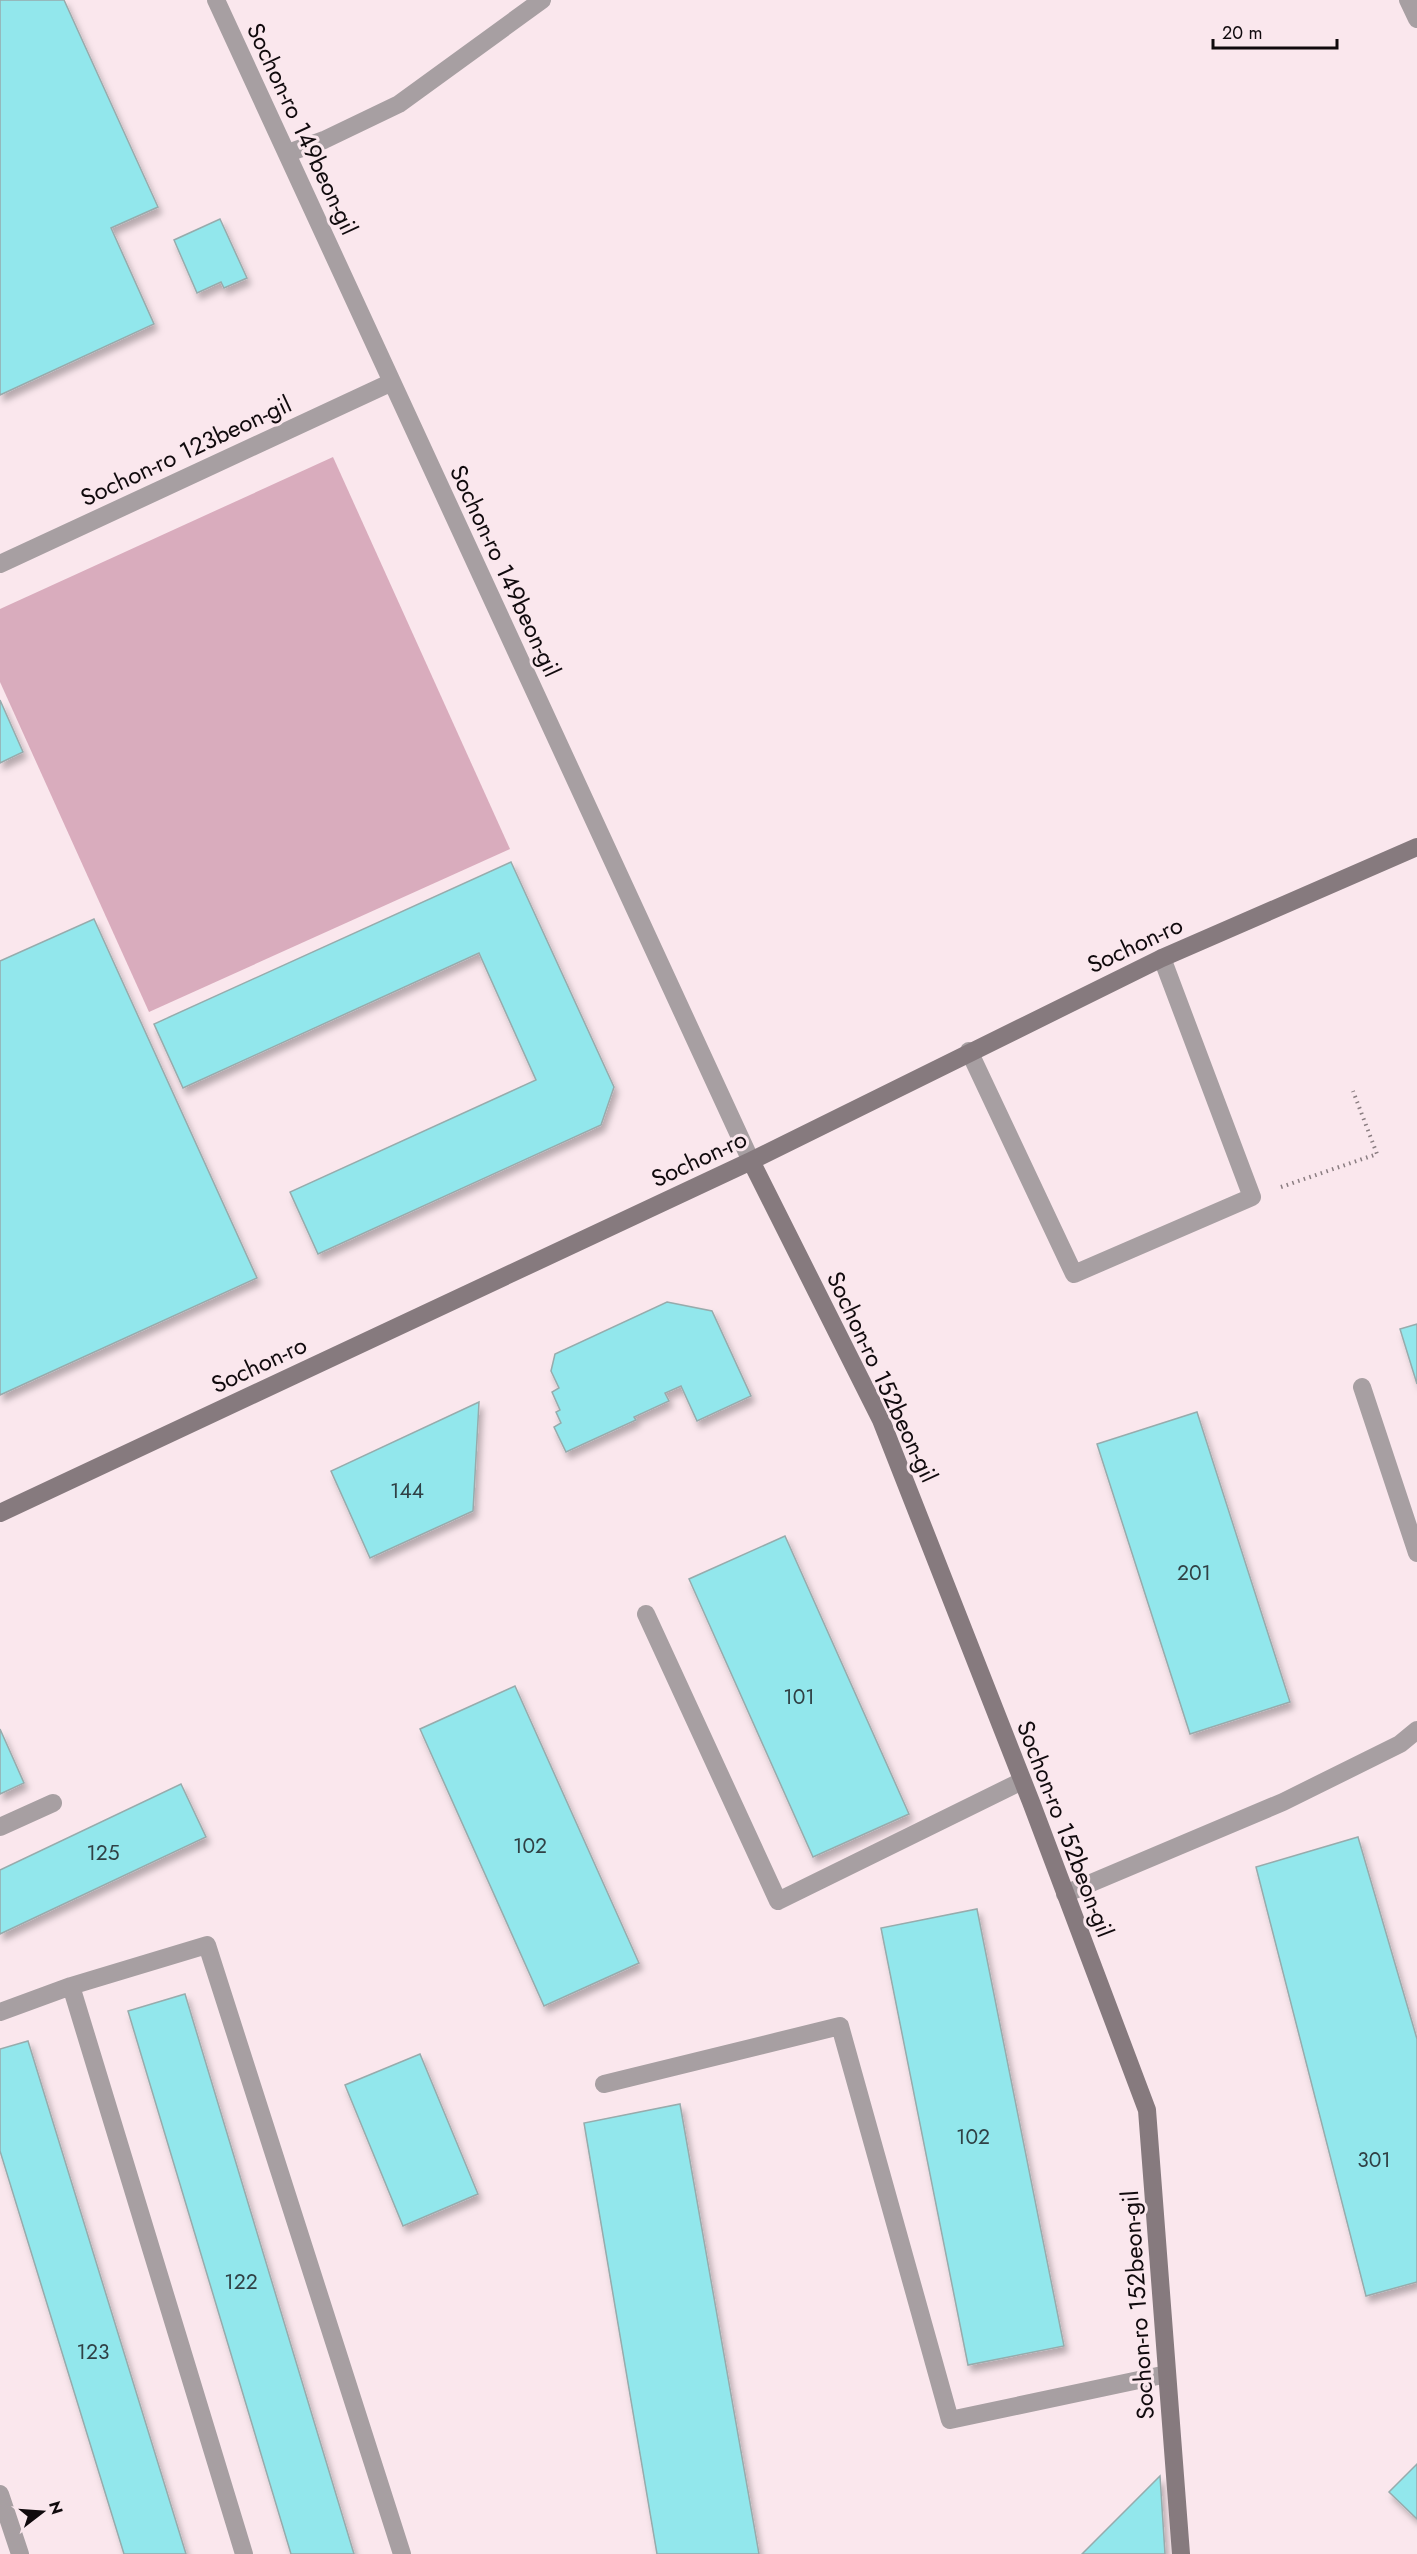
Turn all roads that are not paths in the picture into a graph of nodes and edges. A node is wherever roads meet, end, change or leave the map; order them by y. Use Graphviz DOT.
graph roads {
  1 [pos="216,0"];
  2 [pos="542,0"];
  3 [pos="1408,0"];
  4 [pos="1417,19"];
  5 [pos="288,153"];
  6 [pos="392,382"];
  7 [pos="0,564"];
  8 [pos="1417,847"];
  9 [pos="1162,958"];
  10 [pos="969,1051"];
  11 [pos="751,1161"];
  12 [pos="1362,1387"];
  13 [pos="0,1513"];
  14 [pos="1417,1553"];
  15 [pos="646,1614"];
  16 [pos="1417,1730"];
  17 [pos="1022,1781"];
  18 [pos="53,1803"];
  19 [pos="0,1827"];
  20 [pos="1065,1894"];
  21 [pos="70,1986"];
  22 [pos="0,2012"];
  23 [pos="604,2084"];
  24 [pos="1167,2374"];
  25 [pos="0,2494"];
  26 [pos="20,2554"];
  27 [pos="244,2554"];
  28 [pos="402,2554"];
  29 [pos="1181,2554"];
  1 -- 5 [label="street, Sochon-ro 149beon-gil"];
  2 -- 5 [label="street"];
  3 -- 4 [label="street"];
  5 -- 6 [label="street, Sochon-ro 149beon-gil"];
  6 -- 7 [label="street, Sochon-ro 123beon-gil"];
  6 -- 11 [label="street, Sochon-ro 149beon-gil"];
  8 -- 9 [label="street, Sochon-ro"];
  9 -- 10 [label="street, Sochon-ro"];
  9 -- 10 [label="street"];
  10 -- 11 [label="street, Sochon-ro"];
  11 -- 13 [label="street, Sochon-ro"];
  11 -- 17 [label="street, Sochon-ro 152beon-gil"];
  12 -- 14 [label="street"];
  15 -- 17 [label="street"];
  16 -- 20 [label="street"];
  17 -- 20 [label="street, Sochon-ro 152beon-gil"];
  18 -- 19 [label="street"];
  20 -- 24 [label="street, Sochon-ro 152beon-gil"];
  21 -- 22 [label="street"];
  21 -- 27 [label="street"];
  21 -- 28 [label="street"];
  23 -- 24 [label="street"];
  24 -- 29 [label="street, Sochon-ro 152beon-gil"];
  25 -- 26 [label="street"];
}
